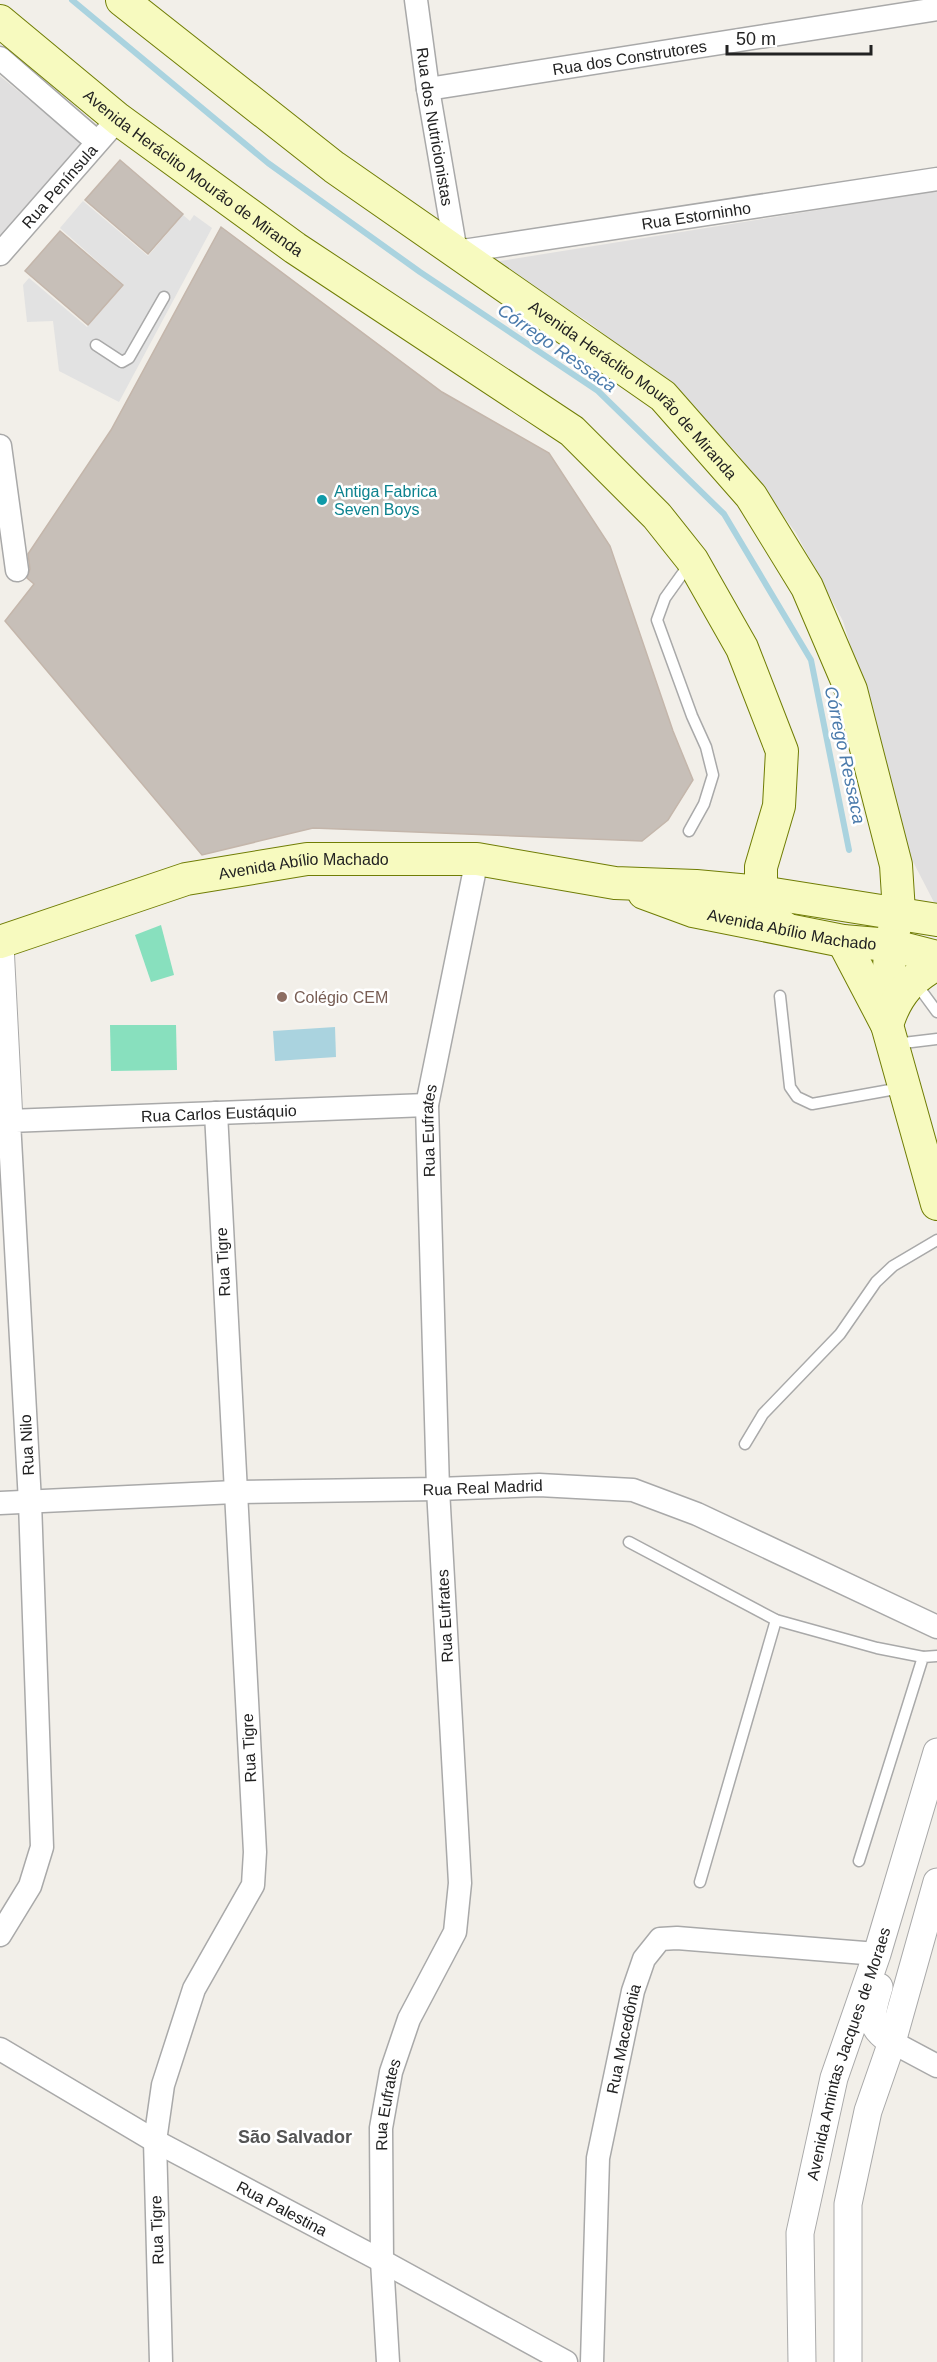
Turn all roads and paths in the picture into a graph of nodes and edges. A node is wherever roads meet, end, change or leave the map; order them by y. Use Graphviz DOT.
graph roads {
  1 [pos="416,0"];
  2 [pos="124,1"];
  3 [pos="937,9"];
  4 [pos="0,21"];
  5 [pos="0,58"];
  6 [pos="428,89"];
  7 [pos="118,119"];
  8 [pos="97,142"];
  9 [pos="937,179"];
  10 [pos="456,252"];
  11 [pos="0,254"];
  12 [pos="164,297"];
  13 [pos="96,345"];
  14 [pos="0,446"];
  15 [pos="692,560"];
  16 [pos="17,570"];
  17 [pos="689,831"];
  18 [pos="477,859"];
  19 [pos="615,883"];
  20 [pos="761,892"];
  21 [pos="920,916"];
  22 [pos="786,929"];
  23 [pos="843,941"];
  24 [pos="0,944"];
  25 [pos="890,945"];
  26 [pos="937,957"];
  27 [pos="925,972"];
  28 [pos="780,996"];
  29 [pos="937,1012"];
  30 [pos="889,1035"];
  31 [pos="937,1039"];
  32 [pos="904,1088"];
  33 [pos="428,1105"];
  34 [pos="216,1113"];
  35 [pos="5,1121"];
  36 [pos="932,1157"];
  37 [pos="937,1203"];
  38 [pos="937,1240"];
  39 [pos="745,1444"];
  40 [pos="438,1490"];
  41 [pos="235,1492"];
  42 [pos="30,1502"];
  43 [pos="0,1503"];
  44 [pos="629,1542"];
  45 [pos="776,1620"];
  46 [pos="937,1627"];
  47 [pos="937,1656"];
  48 [pos="923,1657"];
  49 [pos="937,1752"];
  50 [pos="859,1861"];
  51 [pos="700,1882"];
  52 [pos="937,1882"];
  53 [pos="0,1935"];
  54 [pos="877,1954"];
  55 [pos="892,2042"];
  56 [pos="0,2049"];
  57 [pos="937,2066"];
  58 [pos="155,2141"];
  59 [pos="382,2261"];
  60 [pos="161,2362"];
  61 [pos="388,2362"];
  62 [pos="566,2362"];
  63 [pos="592,2362"];
  64 [pos="802,2362"];
  65 [pos="848,2362"];
  1 -- 6 [label="street, Rua dos Nutricionistas"];
  2 -- 10 [label="main road, Avenida Heráclito Mourão de Miranda"];
  3 -- 6 [label="street, Rua dos Construtores"];
  4 -- 7 [label="main road, Avenida Heráclito Mourão de Miranda"];
  5 -- 8 [label="street"];
  6 -- 10 [label="street, Rua dos Nutricionistas"];
  7 -- 8 [label="street, Rua Península"];
  7 -- 15 [label="main road, Avenida Heráclito Mourão de Miranda"];
  8 -- 11 [label="street, Rua Península"];
  9 -- 10 [label="street, Rua Estorninho"];
  10 -- 21 [label="main road, Avenida Heráclito Mourão de Miranda"];
  12 -- 13 [label="lane"];
  14 -- 16 [label="street"];
  15 -- 17 [label="lane"];
  15 -- 20 [label="main road, Avenida Heráclito Mourão de Miranda"];
  18 -- 19 [label="main road, Avenida Abílio Machado"];
  18 -- 24 [label="main road, Avenida Abílio Machado"];
  18 -- 33 [label="street, Rua Eufrates"];
  19 -- 20 [label="main road, Avenida Abílio Machado"];
  19 -- 22 [label="main road, Avenida Abílio Machado"];
  20 -- 21 [label="main road, Avenida Abílio Machado"];
  20 -- 22 [label="main road, Avenida Heráclito Mourão de Miranda"];
  21 -- 25 [label="main road, Avenida Heráclito Mourão de Miranda"];
  22 -- 23 [label="main road, Avenida Abílio Machado"];
  23 -- 25 [label="main road, Avenida Abílio Machado"];
  23 -- 30 [label="main road"];
  24 -- 35 [label="street, Rua Nilo"];
  25 -- 26 [label="main road, Avenida Abílio Machado"];
  25 -- 30 [label="main road, Avenida Heráclito Mourão de Miranda"];
  27 -- 29 [label="lane"];
  27 -- 30 [label="main road"];
  28 -- 32 [label="lane"];
  30 -- 31 [label="lane"];
  30 -- 32 [label="main road"];
  32 -- 36 [label="main road"];
  33 -- 34 [label="street, Rua Carlos Eustáquio"];
  33 -- 40 [label="street, Rua Eufrates"];
  34 -- 35 [label="street, Rua Carlos Eustáquio"];
  34 -- 41 [label="street, Rua Tigre"];
  35 -- 42 [label="street, Rua Nilo"];
  36 -- 37 [label="main road"];
  38 -- 39 [label="lane"];
  40 -- 41 [label="street, Rua Real Madrid"];
  40 -- 46 [label="street, Rua Real Madrid"];
  40 -- 59 [label="street, Rua Eufrates"];
  41 -- 42 [label="street, Rua Real Madrid"];
  41 -- 58 [label="street, Rua Tigre"];
  42 -- 43 [label="street, Rua Real Madrid"];
  42 -- 53 [label="street, Rua Nilo"];
  44 -- 45 [label="lane"];
  45 -- 48 [label="lane"];
  45 -- 51 [label="lane"];
  47 -- 48 [label="lane"];
  48 -- 50 [label="lane"];
  49 -- 54 [label="street, Avenida Amintas Jacques de Moraes"];
  52 -- 55 [label="street, Avenida Amintas Jacques de Moraes"];
  54 -- 55 [label="street"];
  54 -- 63 [label="street, Rua Macedônia"];
  54 -- 64 [label="street, Avenida Amintas Jacques de Moraes"];
  55 -- 57 [label="street"];
  55 -- 65 [label="street, Avenida Amintas Jacques de Moraes"];
  56 -- 58 [label="street, Rua Palestina"];
  58 -- 59 [label="street, Rua Palestina"];
  58 -- 60 [label="street, Rua Tigre"];
  59 -- 61 [label="street, Rua Eufrates"];
  59 -- 62 [label="street, Rua Palestina"];
}
